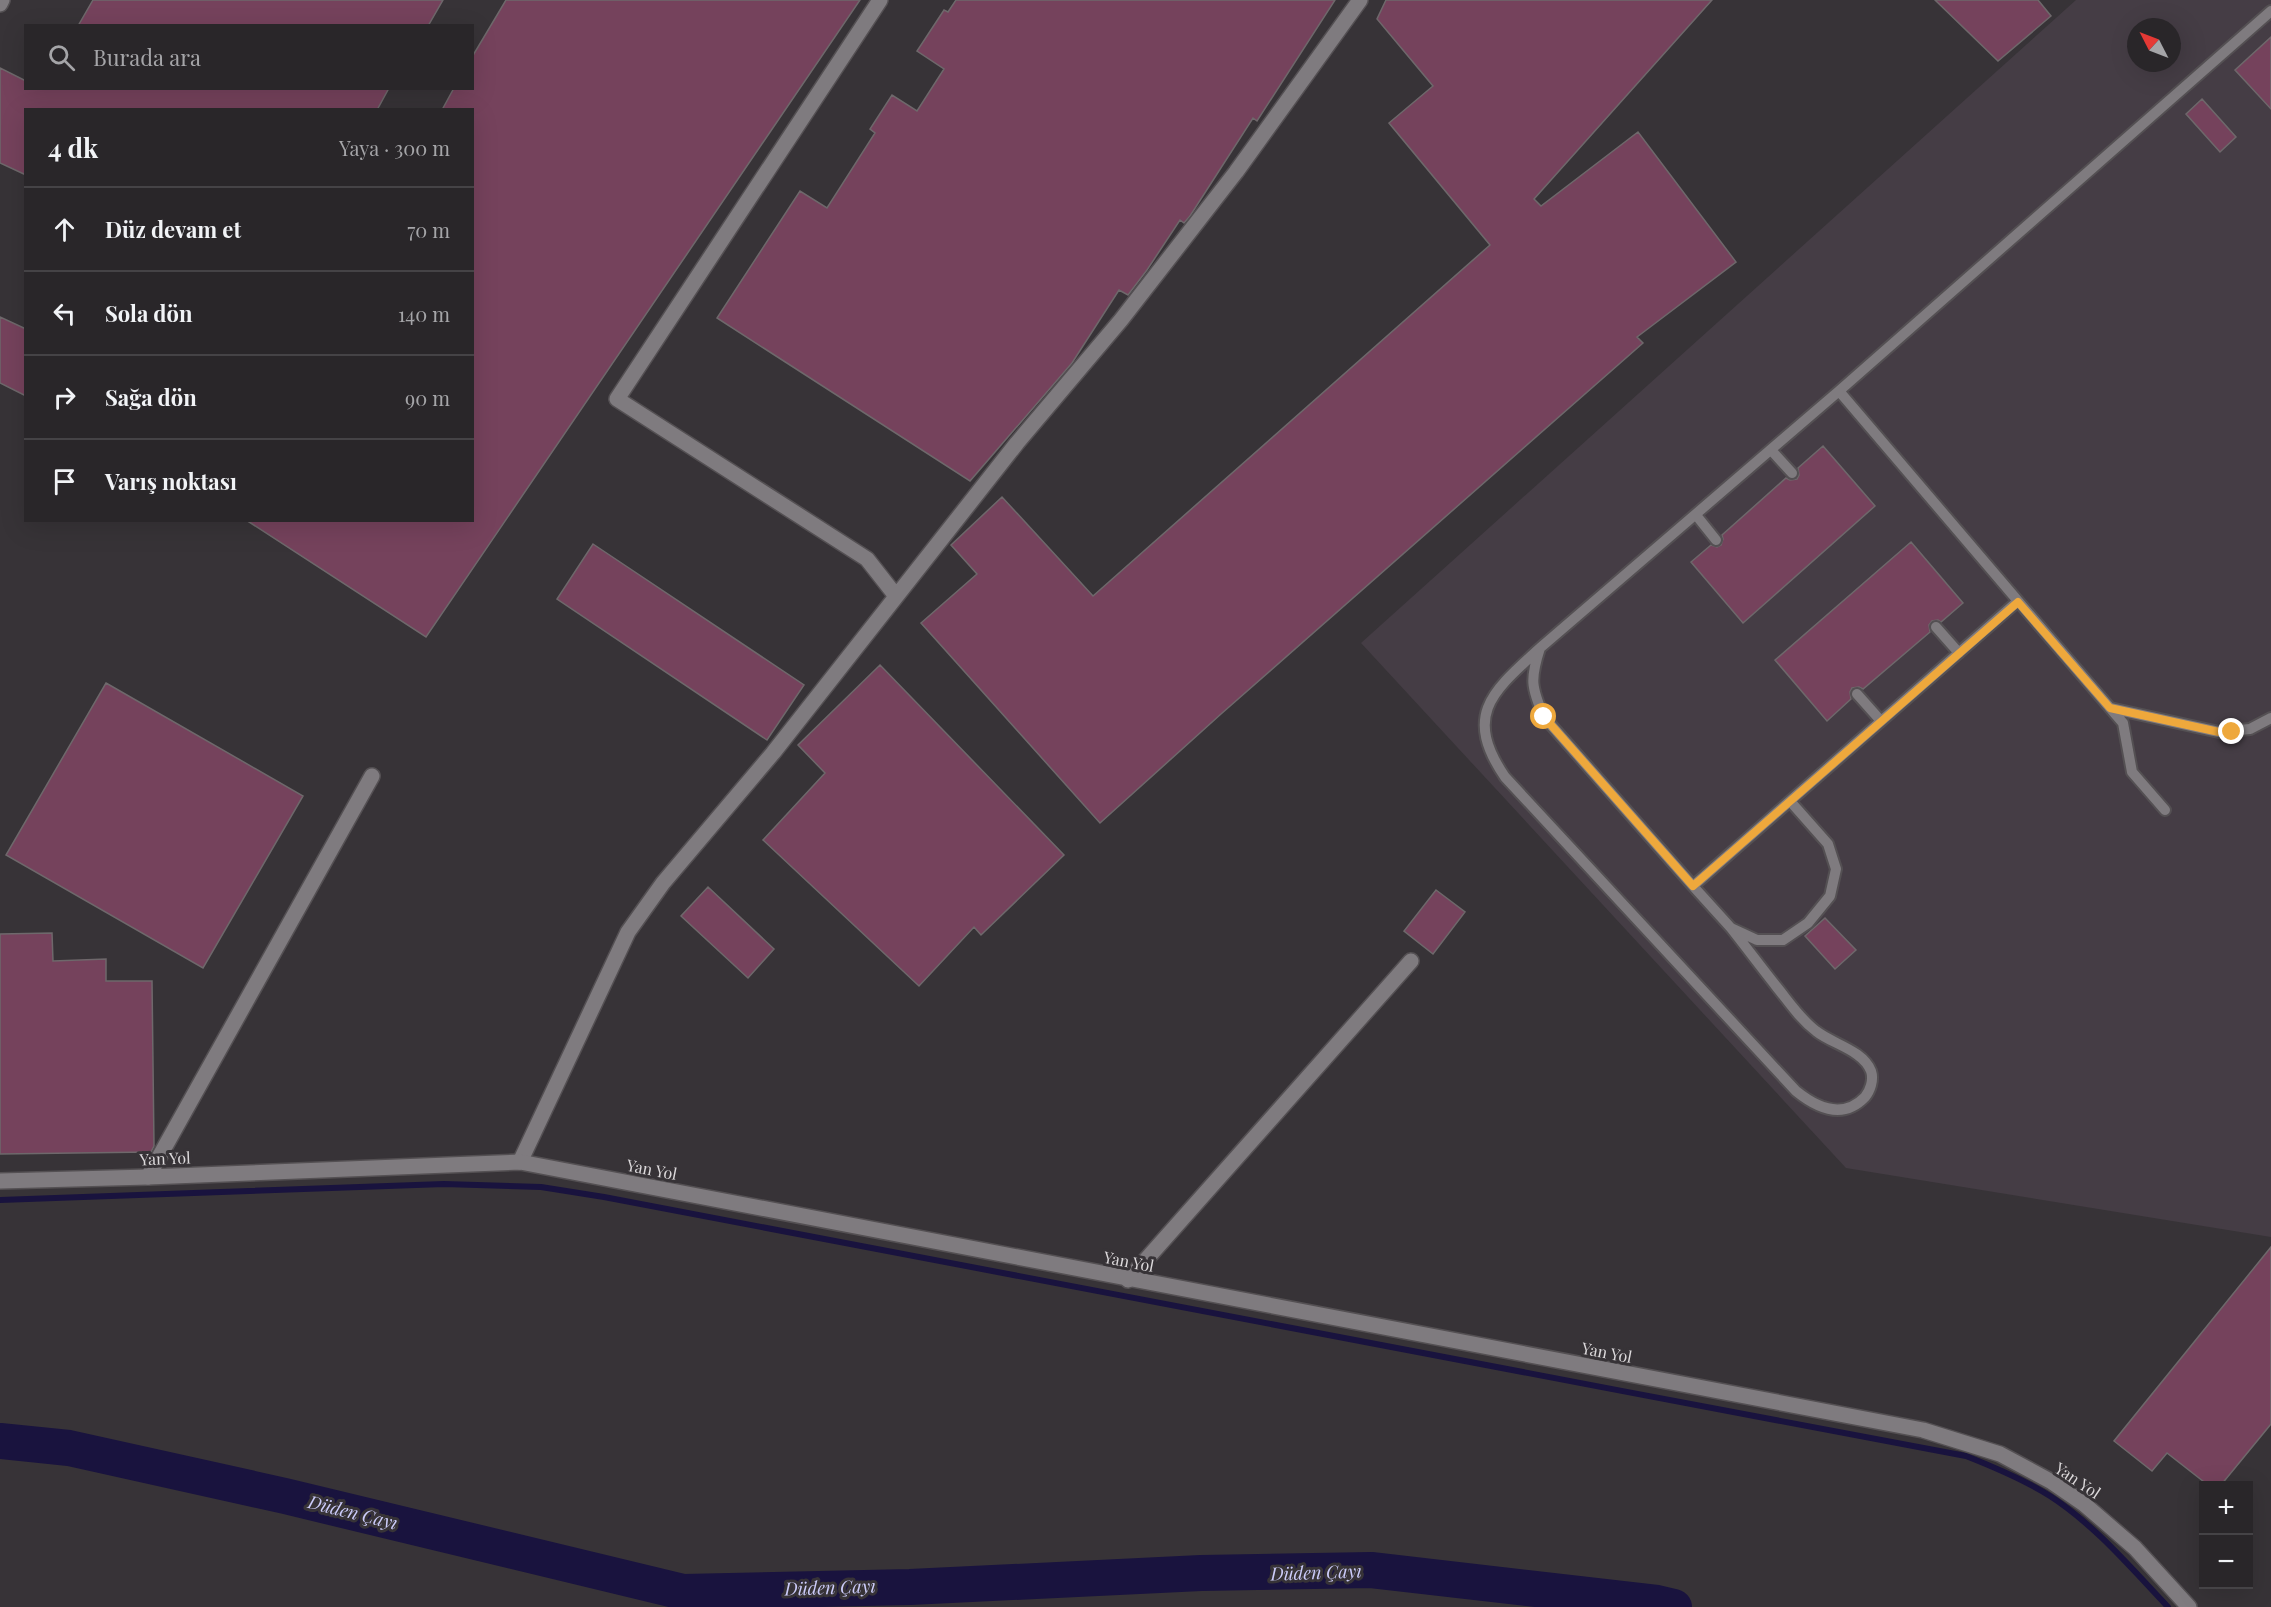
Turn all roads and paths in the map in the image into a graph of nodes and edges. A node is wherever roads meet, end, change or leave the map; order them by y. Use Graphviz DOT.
graph roads {
  1 [pos="2,0"];
  2 [pos="880,0"];
  3 [pos="1360,0"];
  4 [pos="0,4"];
  5 [pos="2271,11"];
  6 [pos="1839,391"];
  7 [pos="1771,450"];
  8 [pos="1792,473"];
  9 [pos="1696,515"];
  10 [pos="1716,540"];
  11 [pos="897,596"];
  12 [pos="2018,602"];
  13 [pos="1936,627"];
  14 [pos="1540,648"];
  15 [pos="1959,653"];
  16 [pos="1857,694"];
  17 [pos="2110,708"];
  18 [pos="2271,718"];
  19 [pos="1881,721"];
  20 [pos="372,776"];
  21 [pos="1790,801"];
  22 [pos="2165,810"];
  23 [pos="1693,886"];
  24 [pos="1731,928"];
  25 [pos="1411,962"];
  26 [pos="520,1162"];
  27 [pos="148,1177"];
  28 [pos="0,1181"];
  29 [pos="1128,1280"];
  30 [pos="2189,1607"];
  1 -- 4 [label="street"];
  2 -- 11 [label="street"];
  3 -- 11 [label="street"];
  5 -- 6 [label="lane"];
  6 -- 7 [label="lane"];
  6 -- 12 [label="lane"];
  7 -- 8 [label="lane"];
  7 -- 9 [label="lane"];
  9 -- 10 [label="lane"];
  9 -- 14 [label="lane"];
  11 -- 26 [label="street"];
  12 -- 15 [label="lane"];
  12 -- 17 [label="lane"];
  13 -- 15 [label="lane"];
  14 -- 23 [label="lane"];
  14 -- 24 [label="lane"];
  15 -- 19 [label="lane"];
  16 -- 19 [label="lane"];
  17 -- 18 [label="lane"];
  17 -- 22 [label="lane"];
  19 -- 21 [label="lane"];
  20 -- 27 [label="street"];
  21 -- 23 [label="lane"];
  21 -- 24 [label="lane"];
  23 -- 24 [label="lane"];
  25 -- 29 [label="street"];
  26 -- 27 [label="street, Yan Yol"];
  26 -- 29 [label="street, Yan Yol"];
  27 -- 28 [label="street, Yan Yol"];
  29 -- 30 [label="street, Yan Yol"];
}
